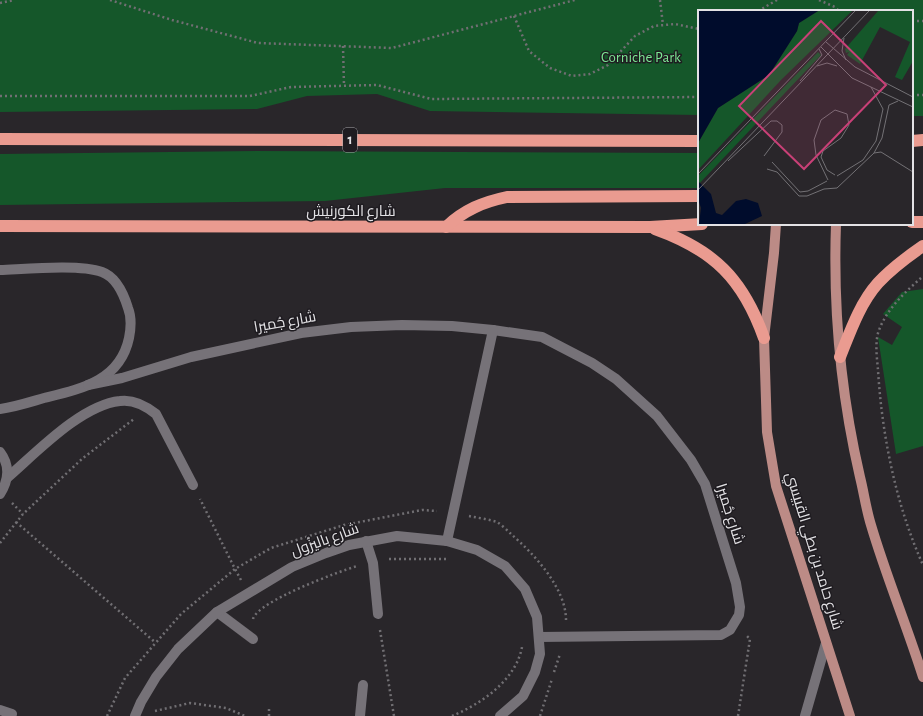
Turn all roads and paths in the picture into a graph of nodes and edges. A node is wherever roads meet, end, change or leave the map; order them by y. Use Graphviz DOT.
graph roads {
  1 [pos="14,0"];
  2 [pos="110,0"];
  3 [pos="575,0"];
  4 [pos="660,0"];
  5 [pos="777,0"];
  6 [pos="820,0"];
  7 [pos="0,3"];
  8 [pos="760,10"];
  9 [pos="838,10"];
  10 [pos="514,16"];
  11 [pos="663,25"];
  12 [pos="698,29"];
  13 [pos="343,46"];
  14 [pos="344,86"];
  15 [pos="0,96"];
  16 [pos="698,97"];
  17 [pos="0,139"];
  18 [pos="923,140"];
  19 [pos="698,141"];
  20 [pos="913,141"];
  21 [pos="698,196"];
  22 [pos="698,224"];
  23 [pos="776,225"];
  24 [pos="836,225"];
  25 [pos="0,226"];
  26 [pos="446,227"];
  27 [pos="650,227"];
  28 [pos="923,246"];
  29 [pos="0,270"];
  30 [pos="921,278"];
  31 [pos="493,330"];
  32 [pos="764,338"];
  33 [pos="840,357"];
  34 [pos="88,385"];
  35 [pos="149,408"];
  36 [pos="0,409"];
  37 [pos="0,452"];
  38 [pos="7,478"];
  39 [pos="193,485"];
  40 [pos="0,494"];
  41 [pos="16,522"];
  42 [pos="366,541"];
  43 [pos="447,541"];
  44 [pos="0,543"];
  45 [pos="449,560"];
  46 [pos="373,563"];
  47 [pos="923,566"];
  48 [pos="217,612"];
  49 [pos="378,614"];
  50 [pos="736,623"];
  51 [pos="539,638"];
  52 [pos="253,639"];
  53 [pos="522,641"];
  54 [pos="156,643"];
  55 [pos="826,643"];
  56 [pos="923,677"];
  57 [pos="363,685"];
  58 [pos="119,691"];
  59 [pos="140,702"];
  60 [pos="269,709"];
  61 [pos="0,710"];
  62 [pos="12,714"];
  63 [pos="107,716"];
  64 [pos="134,716"];
  65 [pos="245,716"];
  66 [pos="269,716"];
  67 [pos="360,716"];
  68 [pos="394,716"];
  69 [pos="452,716"];
  70 [pos="500,716"];
  71 [pos="738,716"];
  72 [pos="805,716"];
  73 [pos="850,716"];
  1 -- 7 [label="path"];
  2 -- 13 [label="path"];
  3 -- 10 [label="path"];
  4 -- 11 [label="path"];
  5 -- 8 [label="path"];
  6 -- 9 [label="path"];
  10 -- 11 [label="path"];
  10 -- 13 [label="path"];
  11 -- 12 [label="path"];
  13 -- 14 [label="path"];
  14 -- 15 [label="path"];
  14 -- 16 [label="path"];
  17 -- 19 [label="highway, 1"];
  18 -- 20 [label="highway"];
  21 -- 26 [label="highway"];
  22 -- 27 [label="highway, شارع الكورنيش"];
  23 -- 32 [label="main road, شارع حامد بن بطي القبيسي"];
  24 -- 33 [label="main road"];
  25 -- 26 [label="highway, شارع الكورنيش"];
  26 -- 27 [label="highway, شارع الكورنيش"];
  27 -- 32 [label="highway"];
  28 -- 33 [label="highway"];
  29 -- 34 [label="street, شارع جُميرا"];
  30 -- 47 [label="path"];
  31 -- 34 [label="street, شارع جُميرا"];
  31 -- 43 [label="street"];
  31 -- 50 [label="street, شارع جُميرا"];
  32 -- 55 [label="main road, شارع حامد بن بطي القبيسي"];
  33 -- 56 [label="main road"];
  34 -- 36 [label="street, شارع جُميرا"];
  35 -- 38 [label="street"];
  35 -- 39 [label="street"];
  35 -- 41 [label="path"];
  37 -- 38 [label="street"];
  38 -- 40 [label="street"];
  39 -- 54 [label="path"];
  41 -- 44 [label="path"];
  41 -- 54 [label="path"];
  42 -- 43 [label="street, شارع باليزُول"];
  42 -- 46 [label="street"];
  42 -- 48 [label="street, شارع باليزُول"];
  43 -- 51 [label="street, شارع باليزُول"];
  45 -- 46 [label="path"];
  46 -- 49 [label="street"];
  46 -- 52 [label="path"];
  48 -- 52 [label="street"];
  48 -- 59 [label="street, شارع باليزُول"];
  49 -- 68 [label="path"];
  50 -- 51 [label="street"];
  50 -- 71 [label="path"];
  51 -- 70 [label="street, شارع باليزُول"];
  53 -- 69 [label="path"];
  54 -- 58 [label="path"];
  55 -- 72 [label="street"];
  55 -- 73 [label="main road, شارع حامد بن بطي القبيسي"];
  57 -- 67 [label="street"];
  58 -- 59 [label="path"];
  58 -- 63 [label="path"];
  59 -- 64 [label="street, شارع باليزُول"];
  59 -- 65 [label="path"];
  60 -- 66 [label="path"];
  61 -- 62 [label="street"];
}
